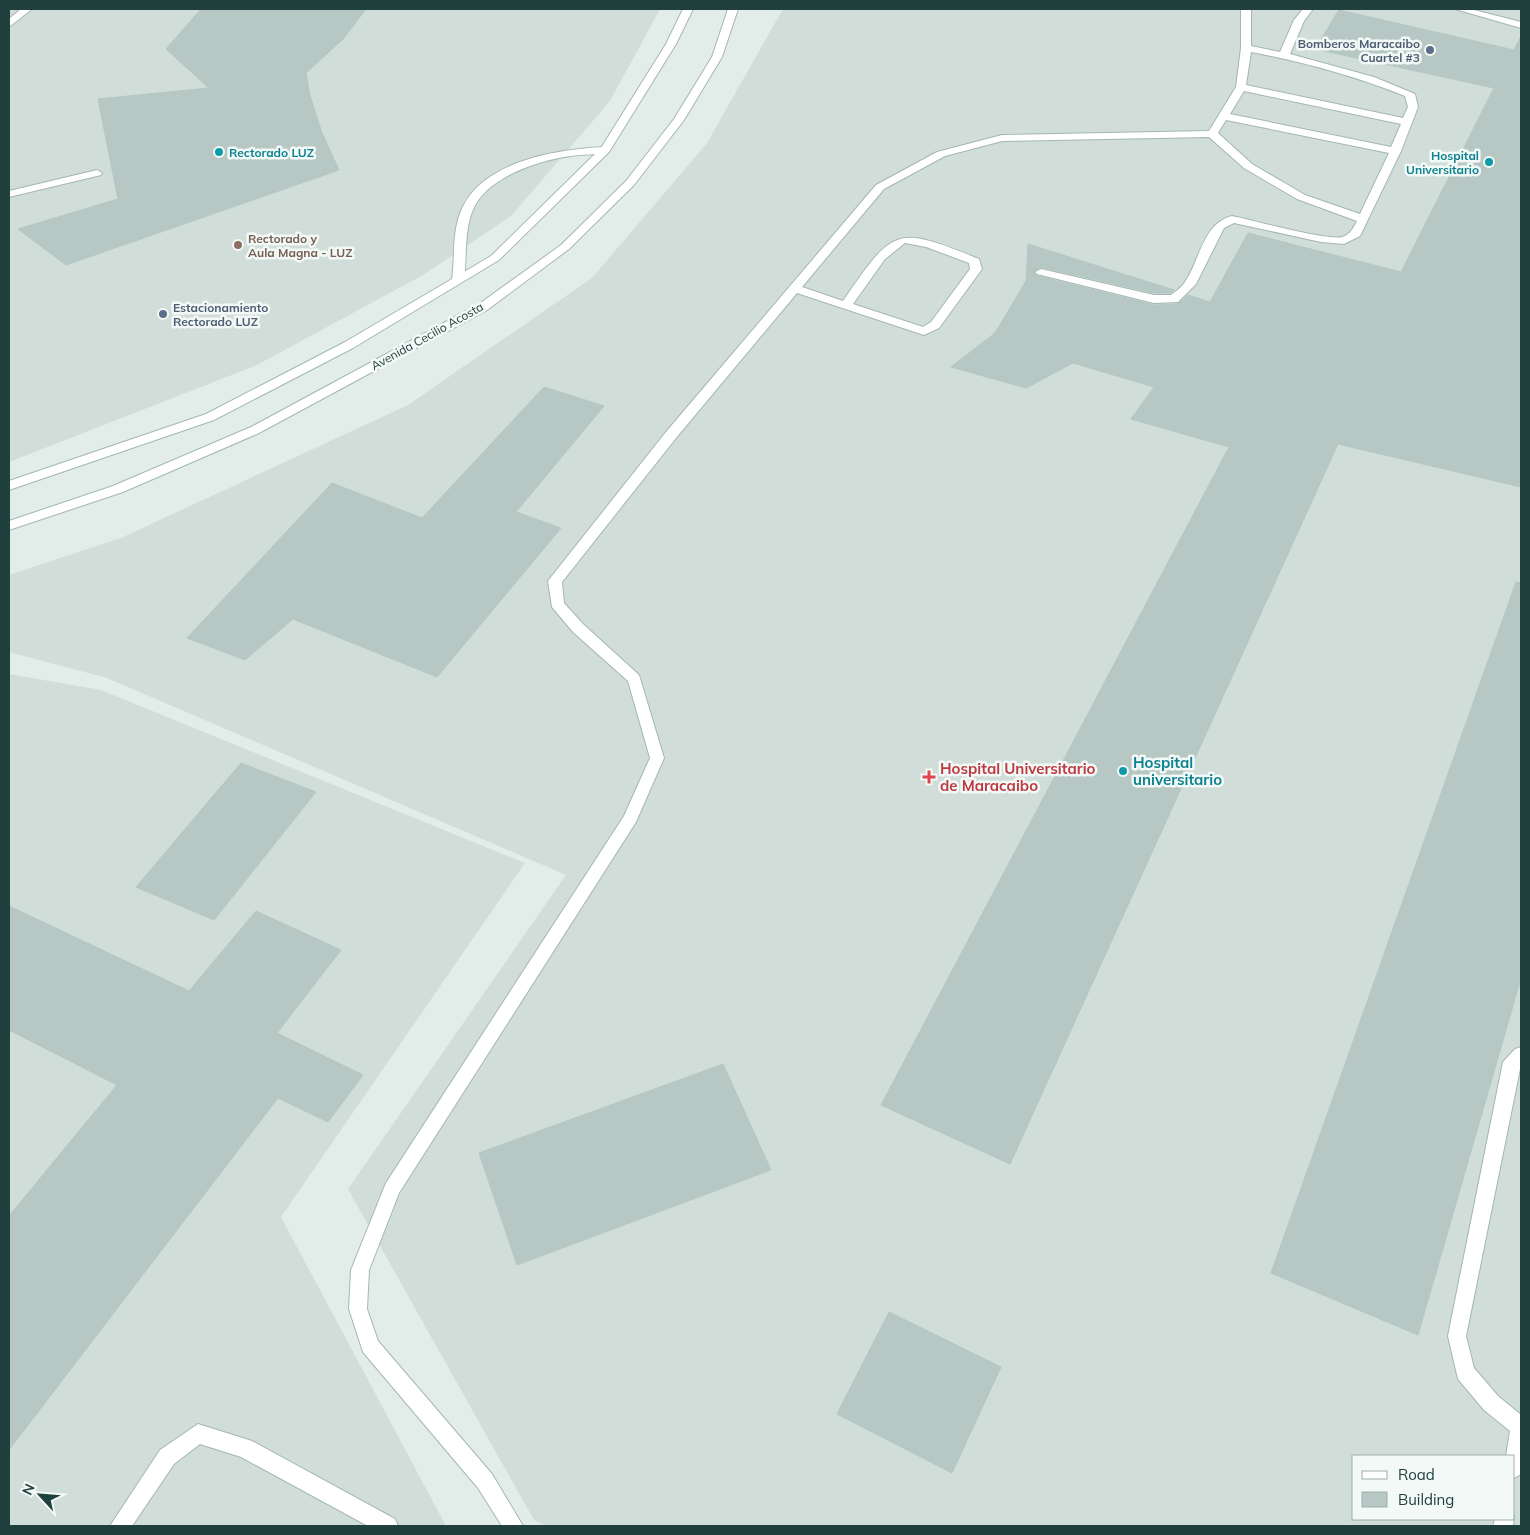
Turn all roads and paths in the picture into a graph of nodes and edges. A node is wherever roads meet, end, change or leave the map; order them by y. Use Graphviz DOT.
graph roads {
  1 [pos="27,9"];
  2 [pos="688,9"];
  3 [pos="733,9"];
  4 [pos="1246,9"];
  5 [pos="1308,9"];
  6 [pos="1460,9"];
  7 [pos="9,24"];
  8 [pos="1521,25"];
  9 [pos="1246,48"];
  10 [pos="1284,55"];
  11 [pos="1241,87"];
  12 [pos="1223,116"];
  13 [pos="1407,122"];
  14 [pos="1212,134"];
  15 [pos="605,150"];
  16 [pos="1396,151"];
  17 [pos="97,173"];
  18 [pos="9,194"];
  19 [pos="1363,219"];
  20 [pos="1042,272"];
  21 [pos="458,280"];
  22 [pos="794,288"];
  23 [pos="846,305"];
  24 [pos="9,486"];
  25 [pos="9,526"];
  26 [pos="1521,1054"];
  27 [pos="1521,1426"];
  28 [pos="1515,1462"];
  29 [pos="120,1526"];
  30 [pos="388,1526"];
  31 [pos="513,1526"];
  1 -- 7 [label="street"];
  2 -- 15 [label="street"];
  3 -- 25 [label="street, Avenida Cecilio Acosta"];
  4 -- 9 [label="street"];
  5 -- 10 [label="street"];
  6 -- 8 [label="street"];
  9 -- 10 [label="street"];
  9 -- 11 [label="street"];
  10 -- 13 [label="street"];
  11 -- 12 [label="street"];
  11 -- 13 [label="street"];
  12 -- 14 [label="street"];
  12 -- 16 [label="street"];
  13 -- 16 [label="street"];
  14 -- 19 [label="street"];
  14 -- 22 [label="street"];
  15 -- 21 [label="street"];
  15 -- 21 [label="street"];
  16 -- 19 [label="street"];
  17 -- 18 [label="street"];
  19 -- 20 [label="street"];
  21 -- 24 [label="street"];
  22 -- 23 [label="street"];
  22 -- 31 [label="street"];
  23 -- 23 [label="street"];
  26 -- 27 [label="street"];
  27 -- 28 [label="street"];
  29 -- 30 [label="street"];
}
